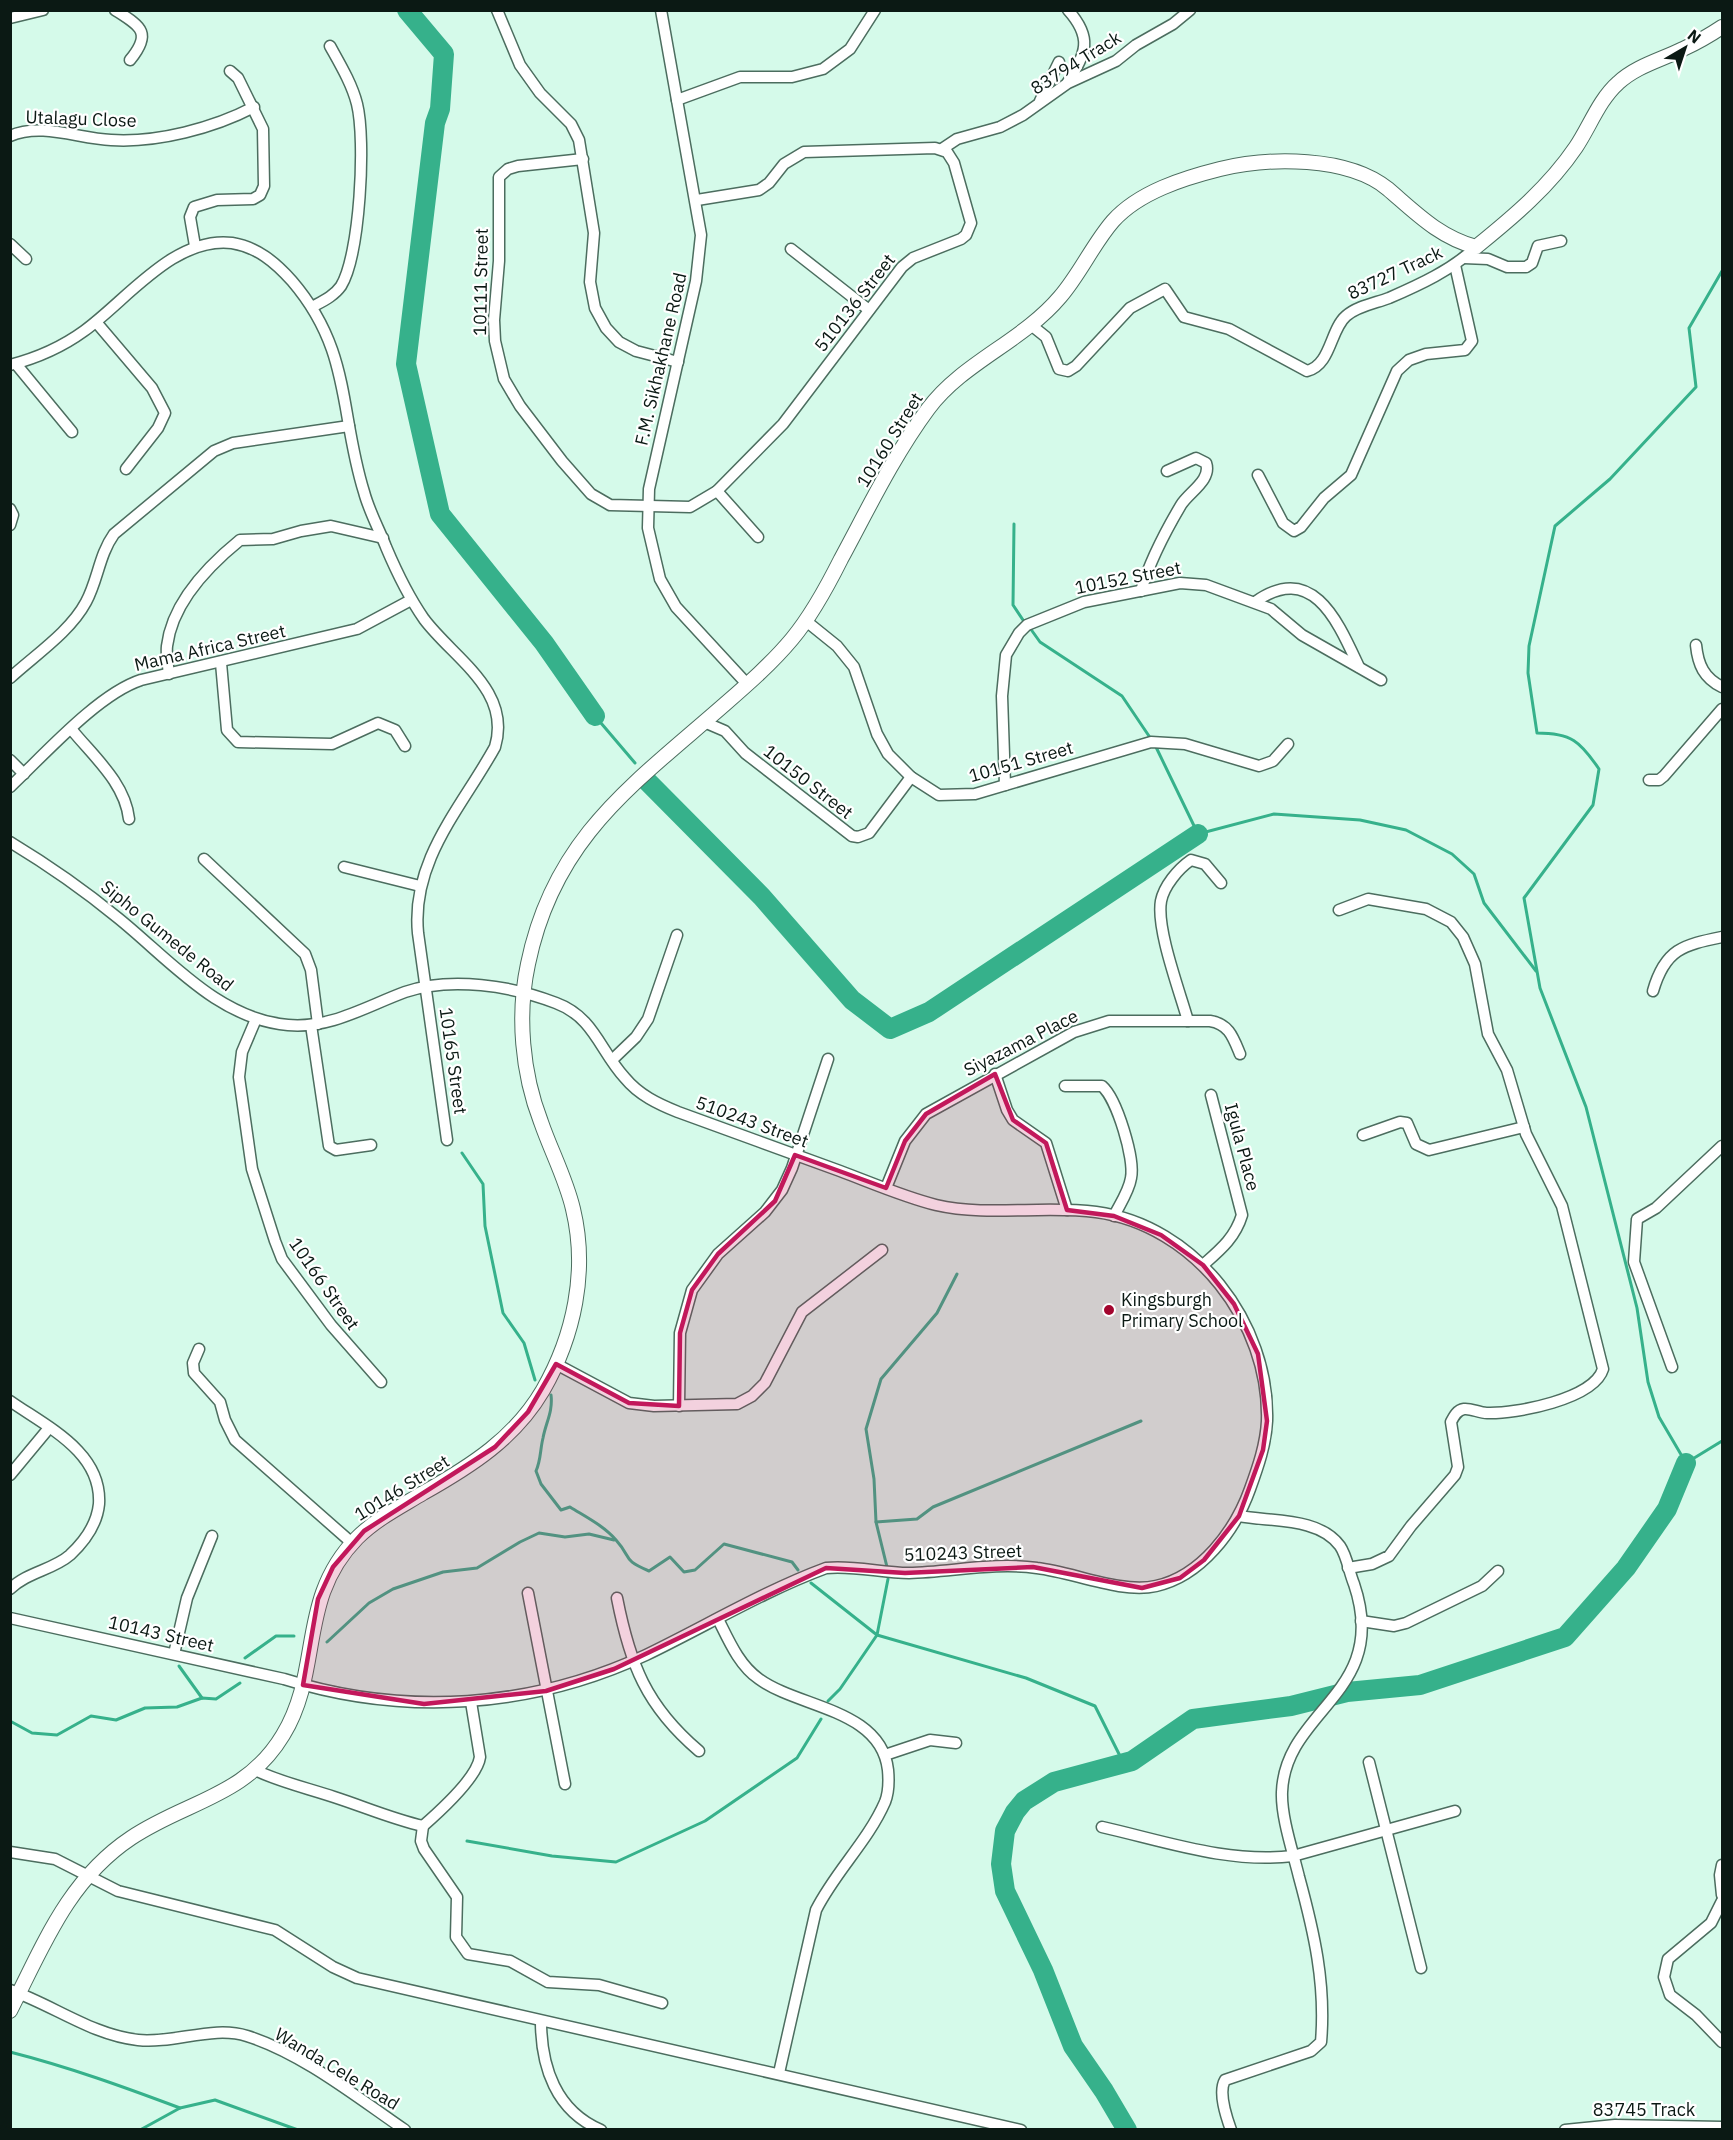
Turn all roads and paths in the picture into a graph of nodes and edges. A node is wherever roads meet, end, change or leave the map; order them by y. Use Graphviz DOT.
graph roads {
  1 [pos="43,10"];
  2 [pos="114,10"];
  3 [pos="497,10"];
  4 [pos="662,10"];
  5 [pos="875,10"];
  6 [pos="1068,10"];
  7 [pos="1190,10"];
  8 [pos="10,18"];
  9 [pos="1722,27"];
  10 [pos="330,46"];
  11 [pos="130,60"];
  12 [pos="1059,63"];
  13 [pos="230,71"];
  14 [pos="1068,83"];
  15 [pos="677,100"];
  16 [pos="1038,104"];
  17 [pos="254,107"];
  18 [pos="10,136"];
  19 [pos="942,149"];
  20 [pos="583,159"];
  21 [pos="697,200"];
  22 [pos="1561,241"];
  23 [pos="10,244"];
  24 [pos="195,246"];
  25 [pos="1476,247"];
  26 [pos="791,249"];
  27 [pos="26,259"];
  28 [pos="1459,261"];
  29 [pos="312,307"];
  30 [pos="869,310"];
  31 [pos="96,322"];
  32 [pos="1031,325"];
  33 [pos="678,362"];
  34 [pos="13,364"];
  35 [pos="349,426"];
  36 [pos="72,432"];
  37 [pos="126,469"];
  38 [pos="1167,471"];
  39 [pos="1258,475"];
  40 [pos="717,491"];
  41 [pos="646,507"];
  42 [pos="10,509"];
  43 [pos="10,525"];
  44 [pos="758,537"];
  45 [pos="383,538"];
  46 [pos="1141,591"];
  47 [pos="411,600"];
  48 [pos="1255,602"];
  49 [pos="806,621"];
  50 [pos="1696,645"];
  51 [pos="221,663"];
  52 [pos="1359,667"];
  53 [pos="169,674"];
  54 [pos="10,678"];
  55 [pos="1381,680"];
  56 [pos="747,684"];
  57 [pos="1722,687"];
  58 [pos="1722,710"];
  59 [pos="704,722"];
  60 [pos="72,730"];
  61 [pos="1288,744"];
  62 [pos="405,746"];
  63 [pos="10,760"];
  64 [pos="24,774"];
  65 [pos="911,777"];
  66 [pos="1649,780"];
  67 [pos="1005,785"];
  68 [pos="10,787"];
  69 [pos="129,819"];
  70 [pos="10,842"];
  71 [pos="204,859"];
  72 [pos="344,867"];
  73 [pos="1221,883"];
  74 [pos="420,886"];
  75 [pos="1339,910"];
  76 [pos="677,935"];
  77 [pos="1722,937"];
  78 [pos="426,987"];
  79 [pos="1653,991"];
  80 [pos="523,993"];
  81 [pos="256,1019"];
  82 [pos="1188,1021"];
  83 [pos="314,1024"];
  84 [pos="1240,1054"];
  85 [pos="828,1059"];
  86 [pos="612,1060"];
  87 [pos="995,1074"];
  88 [pos="1065,1086"];
  89 [pos="1211,1095"];
  90 [pos="1524,1126"];
  91 [pos="1363,1134"];
  92 [pos="447,1140"];
  93 [pos="371,1145"];
  94 [pos="1722,1146"];
  95 [pos="795,1155"];
  96 [pos="886,1188"];
  97 [pos="1067,1210"];
  98 [pos="1114,1216"];
  99 [pos="882,1250"];
  100 [pos="1203,1265"];
  101 [pos="199,1349"];
  102 [pos="556,1364"];
  103 [pos="1672,1367"];
  104 [pos="381,1382"];
  105 [pos="10,1401"];
  106 [pos="679,1406"];
  107 [pos="49,1428"];
  108 [pos="10,1475"];
  109 [pos="1239,1516"];
  110 [pos="212,1536"];
  111 [pos="352,1543"];
  112 [pos="1348,1568"];
  113 [pos="1498,1571"];
  114 [pos="10,1589"];
  115 [pos="528,1593"];
  116 [pos="617,1598"];
  117 [pos="10,1618"];
  118 [pos="718,1619"];
  119 [pos="1361,1622"];
  120 [pos="174,1654"];
  121 [pos="633,1661"];
  122 [pos="303,1685"];
  123 [pos="546,1691"];
  124 [pos="471,1702"];
  125 [pos="956,1743"];
  126 [pos="699,1751"];
  127 [pos="885,1755"];
  128 [pos="1369,1762"];
  129 [pos="255,1770"];
  130 [pos="565,1784"];
  131 [pos="1455,1811"];
  132 [pos="423,1826"];
  133 [pos="1101,1827"];
  134 [pos="1385,1830"];
  135 [pos="10,1852"];
  136 [pos="1293,1856"];
  137 [pos="1722,1865"];
  138 [pos="87,1876"];
  139 [pos="1722,1895"];
  140 [pos="1722,1900"];
  141 [pos="1421,1968"];
  142 [pos="15,1992"];
  143 [pos="662,2003"];
  144 [pos="10,2011"];
  145 [pos="541,2021"];
  146 [pos="1722,2042"];
  147 [pos="779,2073"];
  148 [pos="1722,2127"];
  149 [pos="1018,2129"];
  150 [pos="405,2130"];
  151 [pos="601,2130"];
  152 [pos="1231,2130"];
  153 [pos="1565,2130"];
  1 -- 8 [label="street"];
  2 -- 11 [label="street"];
  3 -- 20 [label="street"];
  4 -- 15 [label="street, F.M. Sikhakhane Road"];
  5 -- 15 [label="street"];
  6 -- 14 [label="street"];
  7 -- 14 [label="street, 83794 Track"];
  9 -- 25 [label="street, 83727 Track"];
  10 -- 29 [label="street"];
  12 -- 16 [label="street"];
  13 -- 17 [label="street"];
  14 -- 16 [label="street, 83794 Track"];
  15 -- 21 [label="street, F.M. Sikhakhane Road"];
  16 -- 19 [label="street, 83794 Track"];
  17 -- 18 [label="street, Utalagu Close"];
  17 -- 24 [label="street"];
  19 -- 21 [label="street"];
  19 -- 30 [label="street, 510136 Street"];
  20 -- 33 [label="street"];
  20 -- 41 [label="street, 10111 Street"];
  21 -- 33 [label="street, F.M. Sikhakhane Road"];
  22 -- 28 [label="street"];
  23 -- 27 [label="street"];
  24 -- 29 [label="street, 10165 Street"];
  24 -- 31 [label="street"];
  25 -- 28 [label="street, 83727 Track"];
  25 -- 32 [label="street, 10160 Street"];
  26 -- 30 [label="street"];
  28 -- 32 [label="street, 83727 Track"];
  28 -- 39 [label="street"];
  29 -- 35 [label="street, 10165 Street"];
  30 -- 40 [label="street, 510136 Street"];
  31 -- 34 [label="street"];
  31 -- 37 [label="street"];
  32 -- 49 [label="street, 10160 Street"];
  33 -- 41 [label="street, F.M. Sikhakhane Road"];
  34 -- 36 [label="street"];
  35 -- 45 [label="street, 10165 Street"];
  35 -- 54 [label="street"];
  38 -- 46 [label="street"];
  40 -- 41 [label="street, 510136 Street"];
  40 -- 44 [label="street"];
  41 -- 56 [label="street, F.M. Sikhakhane Road"];
  42 -- 43 [label="street"];
  45 -- 47 [label="street, 10165 Street"];
  45 -- 53 [label="street"];
  46 -- 48 [label="street, 10152 Street"];
  46 -- 67 [label="street, 10152 Street"];
  47 -- 51 [label="street, Mama Africa Street"];
  47 -- 74 [label="street, 10165 Street"];
  48 -- 52 [label="street, 10152 Street"];
  48 -- 52 [label="street"];
  49 -- 56 [label="street, 10160 Street"];
  49 -- 65 [label="street, 10151 Street"];
  50 -- 57 [label="street"];
  51 -- 53 [label="street, Mama Africa Street"];
  51 -- 62 [label="street"];
  52 -- 55 [label="street, 10152 Street"];
  53 -- 60 [label="street, Mama Africa Street"];
  56 -- 59 [label="street, 10160 Street"];
  58 -- 66 [label="street"];
  59 -- 65 [label="street, 10150 Street"];
  59 -- 80 [label="street, 10160 Street"];
  60 -- 64 [label="street, Mama Africa Street"];
  60 -- 69 [label="street"];
  61 -- 67 [label="street, 10151 Street"];
  63 -- 64 [label="street"];
  64 -- 68 [label="street, Mama Africa Street"];
  65 -- 67 [label="street, 10151 Street"];
  70 -- 81 [label="street, Sipho Gumede Road"];
  71 -- 83 [label="street"];
  72 -- 74 [label="street"];
  73 -- 82 [label="street"];
  74 -- 78 [label="street, 10165 Street"];
  75 -- 90 [label="street"];
  76 -- 86 [label="street"];
  77 -- 79 [label="street"];
  78 -- 80 [label="street, Sipho Gumede Road"];
  78 -- 83 [label="street, Sipho Gumede Road"];
  78 -- 92 [label="street, 10165 Street"];
  80 -- 86 [label="street, 510243 Street"];
  80 -- 102 [label="street, 10146 Street"];
  81 -- 83 [label="street, Sipho Gumede Road"];
  81 -- 104 [label="street, 10166 Street"];
  82 -- 84 [label="street, Siyazama Place"];
  82 -- 87 [label="street, Siyazama Place"];
  83 -- 93 [label="street"];
  85 -- 95 [label="street"];
  86 -- 95 [label="street, 510243 Street"];
  87 -- 96 [label="street, Siyazama Place"];
  87 -- 97 [label="street"];
  88 -- 98 [label="street"];
  89 -- 100 [label="street, Igula Place"];
  90 -- 91 [label="street"];
  90 -- 112 [label="street"];
  94 -- 103 [label="street"];
  95 -- 96 [label="street, 510243 Street"];
  95 -- 106 [label="street"];
  96 -- 97 [label="street, 510243 Street"];
  97 -- 98 [label="street, 510243 Street"];
  98 -- 100 [label="street, 510243 Street"];
  99 -- 106 [label="street"];
  100 -- 109 [label="street, 510243 Street"];
  101 -- 111 [label="street"];
  102 -- 106 [label="street"];
  102 -- 111 [label="street, 10146 Street"];
  105 -- 107 [label="street"];
  107 -- 108 [label="street"];
  107 -- 114 [label="street"];
  109 -- 112 [label="street"];
  109 -- 118 [label="street, 510243 Street"];
  110 -- 120 [label="street"];
  111 -- 122 [label="street, 10146 Street"];
  112 -- 119 [label="street"];
  113 -- 119 [label="street"];
  115 -- 123 [label="street"];
  116 -- 121 [label="street"];
  117 -- 120 [label="street, 10143 Street"];
  118 -- 121 [label="street, 510243 Street"];
  118 -- 127 [label="street"];
  119 -- 136 [label="street"];
  120 -- 122 [label="street, 10143 Street"];
  121 -- 123 [label="street, 510243 Street"];
  121 -- 126 [label="street"];
  122 -- 124 [label="street, 510243 Street"];
  122 -- 129 [label="street, 10146 Street"];
  123 -- 124 [label="street, 510243 Street"];
  123 -- 130 [label="street"];
  124 -- 132 [label="street"];
  125 -- 127 [label="street"];
  127 -- 147 [label="street"];
  128 -- 134 [label="street"];
  129 -- 132 [label="street"];
  129 -- 138 [label="street, 10146 Street"];
  131 -- 134 [label="street"];
  132 -- 143 [label="street"];
  133 -- 136 [label="street"];
  134 -- 136 [label="street"];
  134 -- 141 [label="street"];
  135 -- 138 [label="street"];
  136 -- 152 [label="street"];
  137 -- 139 [label="street"];
  138 -- 142 [label="street, 10146 Street"];
  138 -- 145 [label="street"];
  140 -- 146 [label="street"];
  142 -- 144 [label="street, 10146 Street"];
  142 -- 150 [label="street, Wanda Cele Road"];
  145 -- 147 [label="street"];
  145 -- 151 [label="street"];
  147 -- 149 [label="street"];
  148 -- 153 [label="street, 83745 Track"];
}
